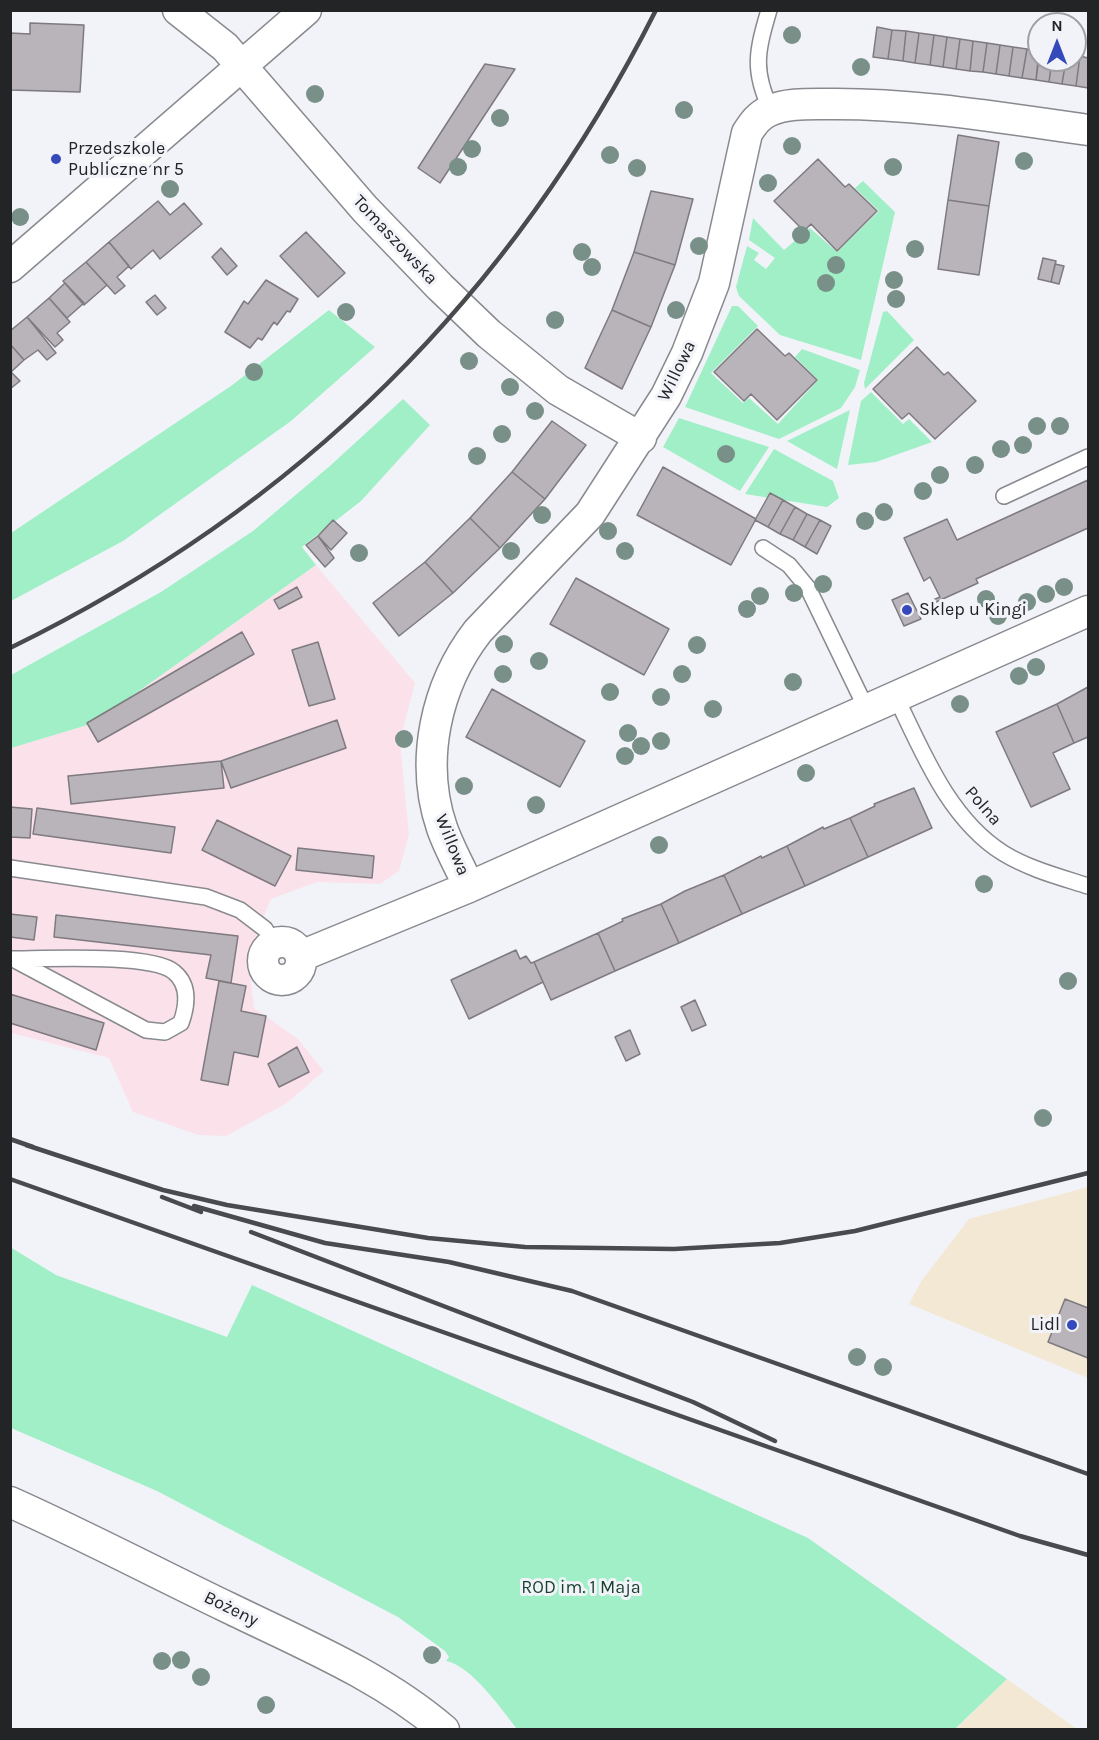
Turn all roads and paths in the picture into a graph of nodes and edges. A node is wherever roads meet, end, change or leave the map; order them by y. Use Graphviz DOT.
graph roads {
  1 [pos="306,10"];
  2 [pos="769,10"];
  3 [pos="183,12"];
  4 [pos="242,66"];
  5 [pos="771,110"];
  6 [pos="1089,130"];
  7 [pos="10,267"];
  8 [pos="641,438"];
  9 [pos="1089,457"];
  10 [pos="1004,496"];
  11 [pos="764,548"];
  12 [pos="1089,611"];
  13 [pos="896,697"];
  14 [pos="867,710"];
  15 [pos="10,868"];
  16 [pos="1089,886"];
  17 [pos="469,887"];
  18 [pos="274,943"];
  19 [pos="12,959"];
  20 [pos="10,1502"];
  21 [pos="444,1730"];
  1 -- 4 [label="street"];
  2 -- 5 [label="lane"];
  3 -- 4 [label="street, Tomaszowska"];
  4 -- 7 [label="street"];
  4 -- 8 [label="street, Tomaszowska"];
  5 -- 6 [label="street"];
  5 -- 8 [label="street, Willowa"];
  8 -- 17 [label="street, Willowa"];
  9 -- 10 [label="lane"];
  11 -- 14 [label="lane"];
  12 -- 13 [label="street"];
  13 -- 14 [label="street"];
  13 -- 16 [label="lane, Polna"];
  14 -- 17 [label="street"];
  15 -- 18 [label="lane"];
  17 -- 18 [label="street"];
  19 -- 19 [label="lane"];
  20 -- 21 [label="street, Bożeny"];
}
